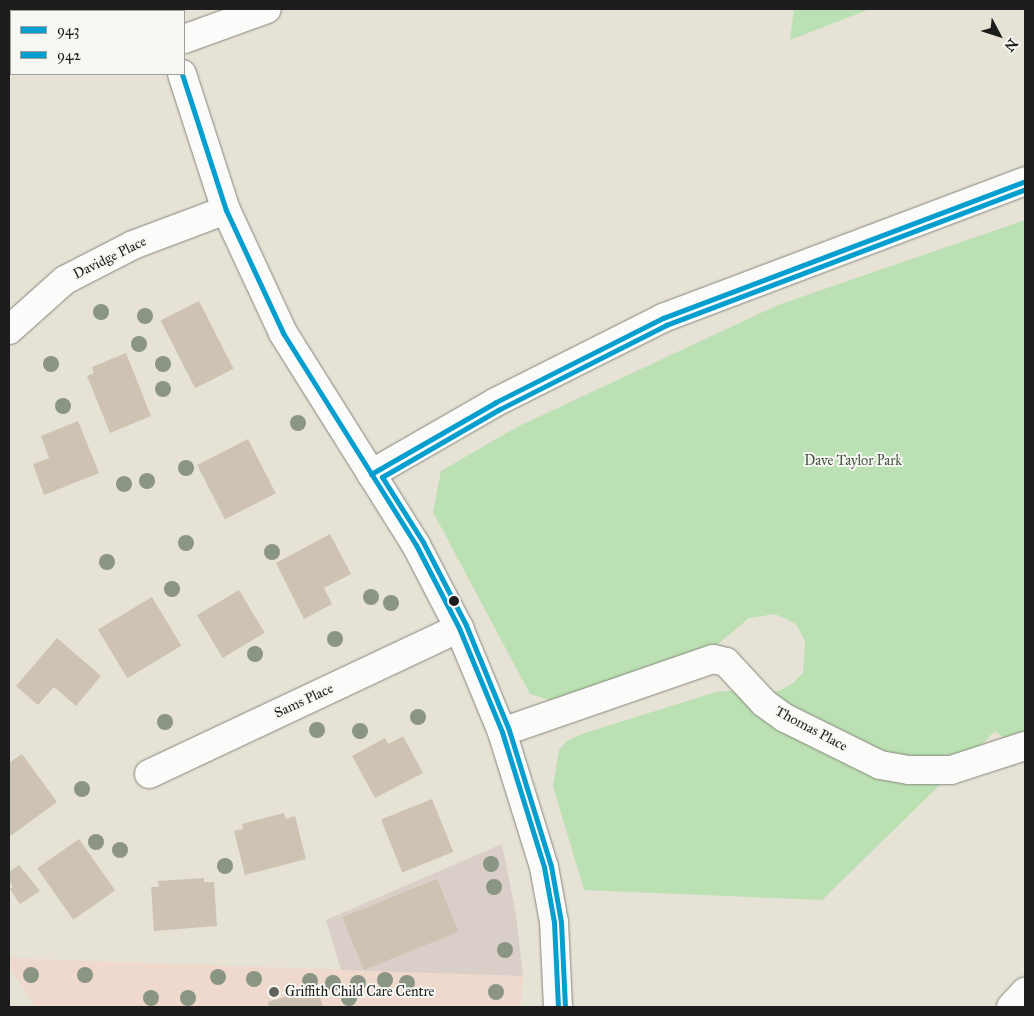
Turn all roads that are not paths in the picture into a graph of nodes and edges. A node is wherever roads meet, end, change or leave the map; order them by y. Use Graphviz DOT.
graph roads {
  1 [pos="267,9"];
  2 [pos="185,39"];
  3 [pos="182,75"];
  4 [pos="1025,181"];
  5 [pos="226,210"];
  6 [pos="9,330"];
  7 [pos="370,474"];
  8 [pos="459,628"];
  9 [pos="502,732"];
  10 [pos="1025,746"];
  11 [pos="149,774"];
  12 [pos="1025,992"];
  13 [pos="558,1007"];
  14 [pos="1011,1007"];
  1 -- 2 [label="street"];
  3 -- 5 [label="street"];
  4 -- 7 [label="street"];
  5 -- 6 [label="street, Davidge Place"];
  5 -- 7 [label="street"];
  7 -- 8 [label="street"];
  8 -- 9 [label="street"];
  8 -- 11 [label="street, Sams Place"];
  9 -- 10 [label="street, Thomas Place"];
  9 -- 13 [label="street"];
  12 -- 14 [label="street"];
}
